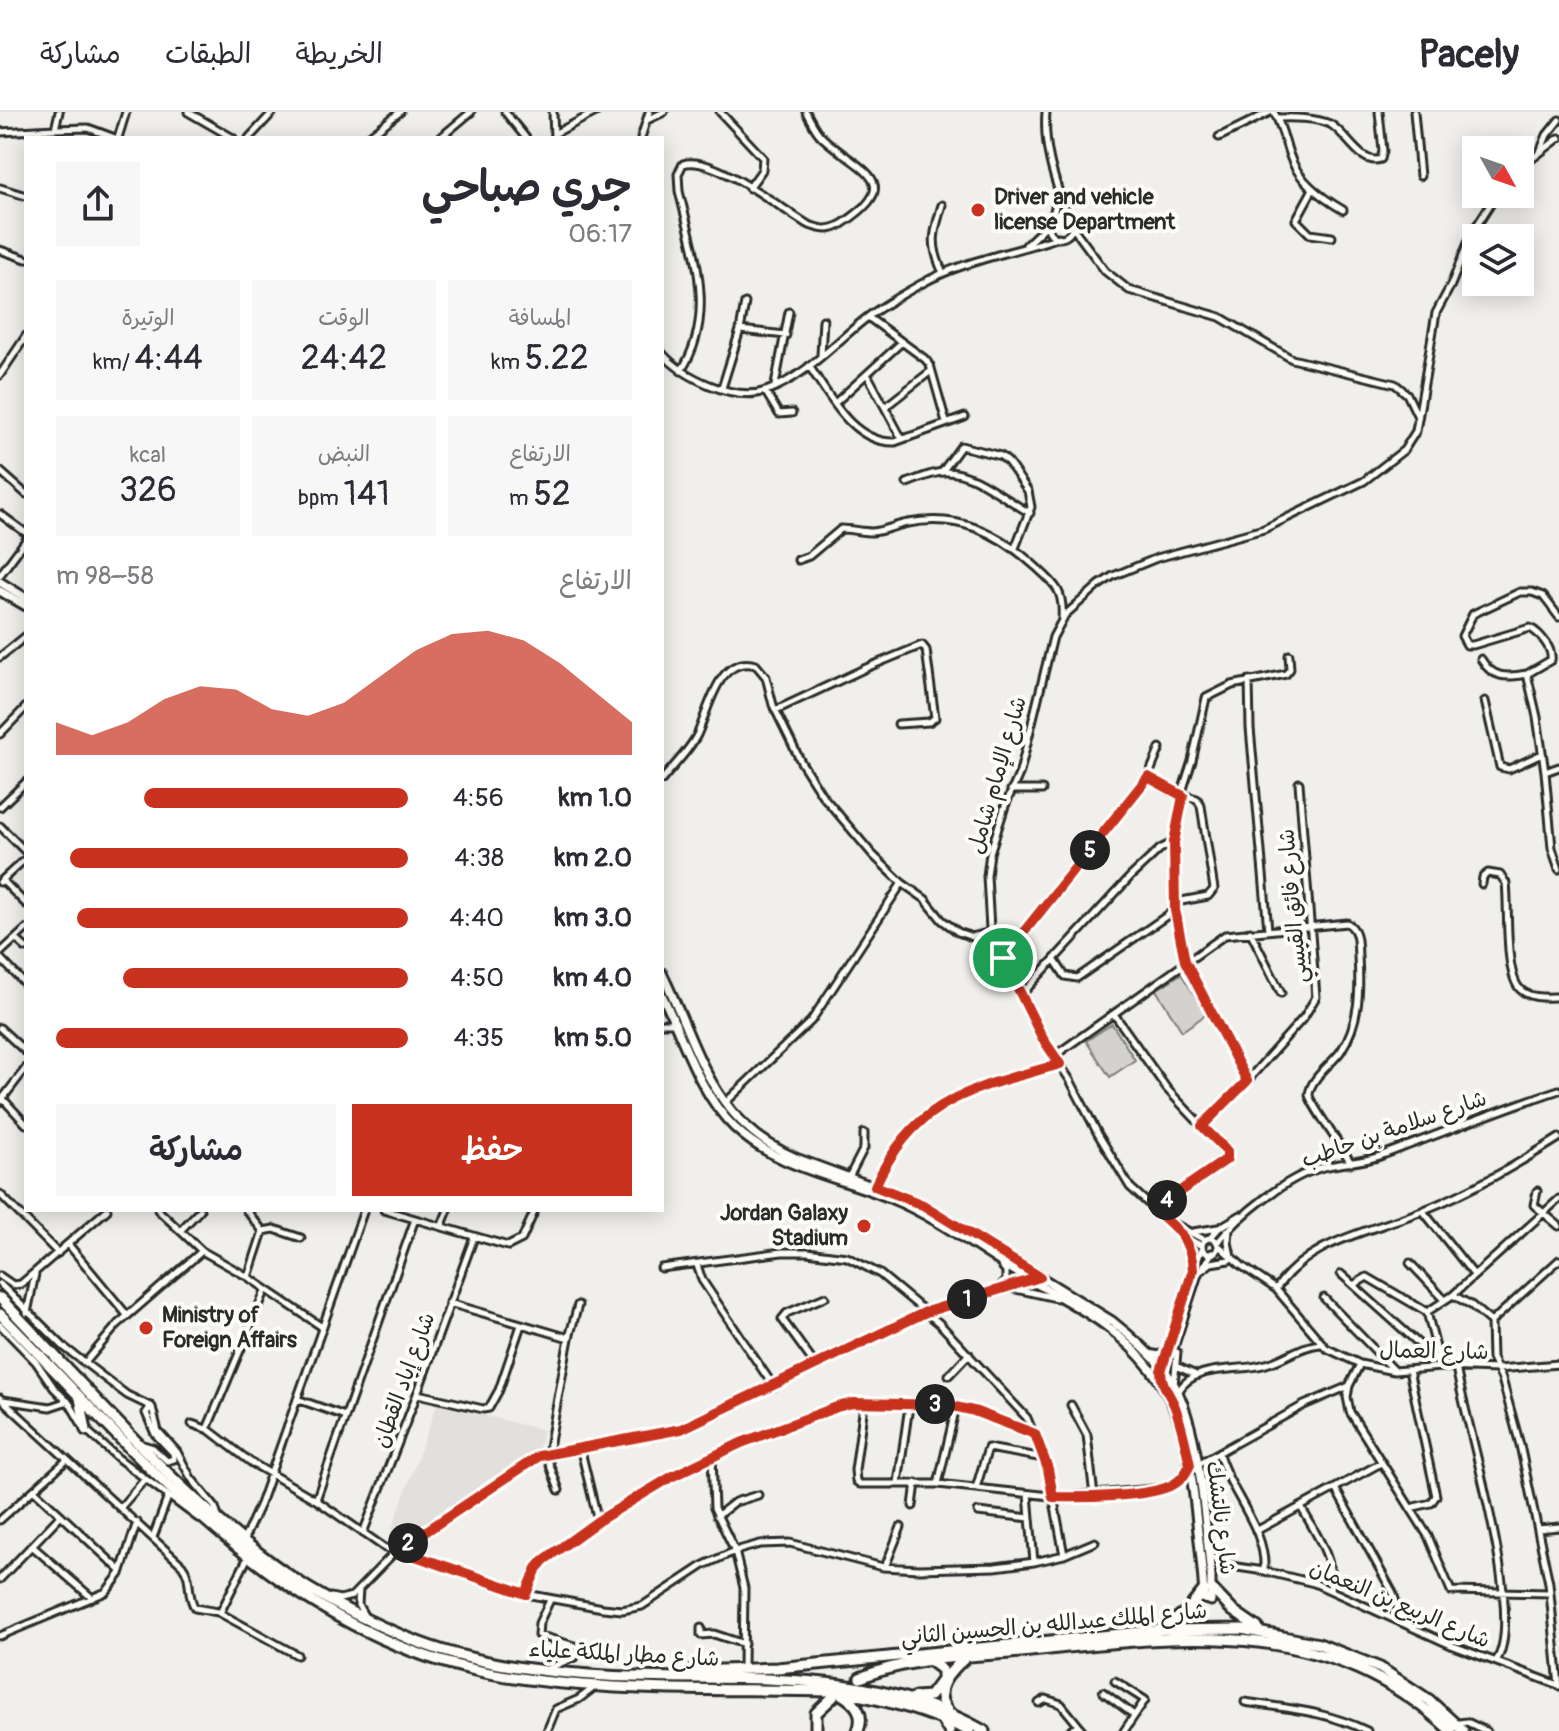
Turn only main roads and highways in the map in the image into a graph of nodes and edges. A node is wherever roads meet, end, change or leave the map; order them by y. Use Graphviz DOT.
graph roads {
  1 [pos="0,582"];
  2 [pos="0,591"];
  3 [pos="24,597"];
  4 [pos="24,605"];
  5 [pos="664,978"];
  6 [pos="664,999"];
  7 [pos="685,1034"];
  8 [pos="0,1298"];
  9 [pos="0,1314"];
  10 [pos="64,1347"];
  11 [pos="56,1356"];
  12 [pos="1161,1374"];
  13 [pos="79,1395"];
  14 [pos="86,1430"];
  15 [pos="1193,1465"];
  16 [pos="215,1522"];
  17 [pos="1208,1590"];
  18 [pos="1162,1630"];
  19 [pos="1265,1632"];
  20 [pos="965,1658"];
  21 [pos="930,1661"];
  22 [pos="670,1676"];
  23 [pos="860,1678"];
  24 [pos="833,1694"];
  25 [pos="903,1700"];
  26 [pos="950,1714"];
  27 [pos="940,1717"];
  28 [pos="1456,1726"];
  29 [pos="816,1731"];
  30 [pos="858,1731"];
  31 [pos="949,1731"];
  32 [pos="969,1731"];
  33 [pos="984,1731"];
  34 [pos="1469,1731"];
  1 -- 3 [label="main road"];
  2 -- 4 [label="main road"];
  5 -- 7 [label="main road, شارع نالتشك"];
  6 -- 7 [label="main road, شارع نالتشك"];
  7 -- 12 [label="main road, شارع نالتشك"];
  7 -- 12 [label="main road, شارع نالتشك"];
  8 -- 11 [label="highway, شارع مطار الملكة علياء"];
  9 -- 13 [label="highway, شارع مطار الملكة علياء"];
  10 -- 11 [label="highway"];
  11 -- 16 [label="highway, شارع مطار الملكة علياء"];
  12 -- 15 [label="main road, شارع نالتشك"];
  12 -- 15 [label="main road, شارع نالتشك"];
  13 -- 14 [label="highway"];
  13 -- 16 [label="highway, شارع مطار الملكة علياء"];
  15 -- 17 [label="main road, شارع نالتشك"];
  15 -- 17 [label="main road, شارع نالتشك"];
  16 -- 22 [label="highway, شارع مطار الملكة علياء"];
  16 -- 24 [label="highway, شارع مطار الملكة علياء"];
  17 -- 18 [label="highway"];
  17 -- 19 [label="highway"];
  18 -- 19 [label="highway, شارع الملك عبدالله بن الحسين الثاني"];
  18 -- 22 [label="highway, شارع الملك عبدالله بن الحسين الثاني"];
  19 -- 28 [label="highway, شارع الملك عبدالله بن الحسين الثاني"];
  20 -- 21 [label="highway, شارع الملك عبدالله بن الحسين الثاني"];
  20 -- 26 [label="highway"];
  20 -- 28 [label="highway, شارع الملك عبدالله بن الحسين الثاني"];
  21 -- 23 [label="highway, شارع الملك عبدالله بن الحسين الثاني"];
  21 -- 25 [label="highway"];
  22 -- 25 [label="highway, شارع مطار الملكة علياء"];
  24 -- 25 [label="highway, شارع مطار الملكة علياء"];
  24 -- 29 [label="highway"];
  24 -- 30 [label="highway"];
  25 -- 26 [label="highway, شارع مطار الملكة علياء"];
  25 -- 27 [label="highway, شارع مطار الملكة علياء"];
  26 -- 33 [label="highway, شارع مطار الملكة علياء"];
  27 -- 31 [label="highway"];
  27 -- 32 [label="highway, شارع مطار الملكة علياء"];
  28 -- 34 [label="main road"];
}
